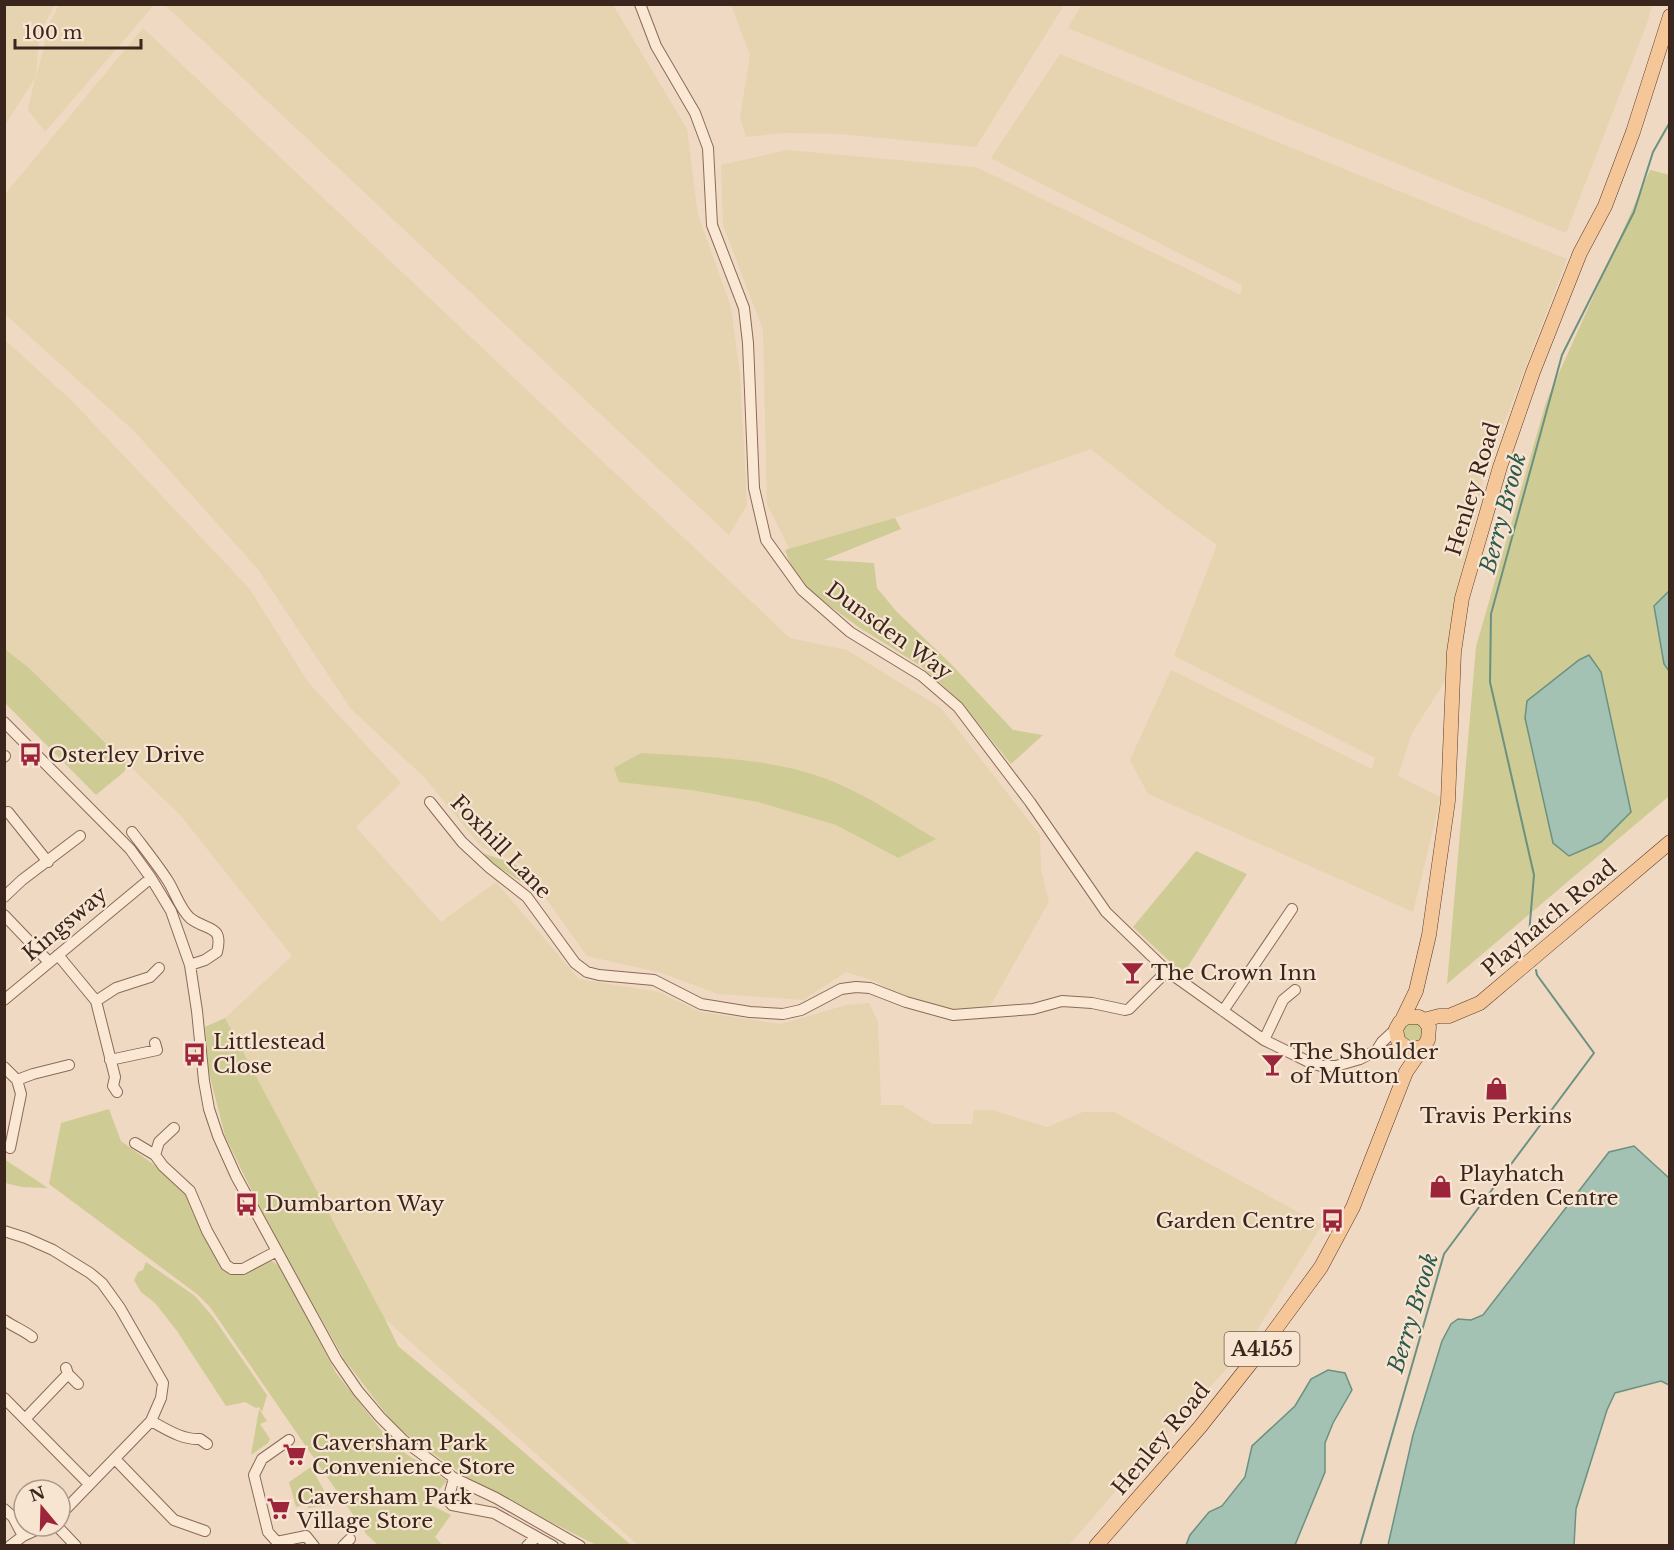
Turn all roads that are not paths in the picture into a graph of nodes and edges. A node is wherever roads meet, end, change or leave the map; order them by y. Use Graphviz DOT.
graph roads {
  1 [pos="640,4"];
  2 [pos="1669,21"];
  3 [pos="1665,47"];
  4 [pos="4,722"];
  5 [pos="430,802"];
  6 [pos="14,814"];
  7 [pos="136,835"];
  8 [pos="80,836"];
  9 [pos="1670,842"];
  10 [pos="48,862"];
  11 [pos="151,878"];
  12 [pos="4,897"];
  13 [pos="1292,909"];
  14 [pos="4,915"];
  15 [pos="54,959"];
  16 [pos="189,964"];
  17 [pos="159,968"];
  18 [pos="1167,971"];
  19 [pos="1295,990"];
  20 [pos="1416,991"];
  21 [pos="4,1000"];
  22 [pos="96,1001"];
  23 [pos="1223,1011"];
  24 [pos="1449,1016"];
  25 [pos="1423,1019"];
  26 [pos="1399,1024"];
  27 [pos="1264,1040"];
  28 [pos="1426,1041"];
  29 [pos="1404,1047"];
  30 [pos="156,1049"];
  31 [pos="1377,1050"];
  32 [pos="110,1060"];
  33 [pos="4,1067"];
  34 [pos="63,1070"];
  35 [pos="1406,1072"];
  36 [pos="17,1080"];
  37 [pos="117,1092"];
  38 [pos="174,1128"];
  39 [pos="135,1143"];
  40 [pos="13,1144"];
  41 [pos="155,1155"];
  42 [pos="4,1231"];
  43 [pos="276,1251"];
  44 [pos="4,1320"];
  45 [pos="32,1337"];
  46 [pos="78,1384"];
  47 [pos="4,1398"];
  48 [pos="25,1419"];
  49 [pos="151,1421"];
  50 [pos="289,1440"];
  51 [pos="207,1444"];
  52 [pos="115,1459"];
  53 [pos="454,1478"];
  54 [pos="89,1484"];
  55 [pos="72,1502"];
  56 [pos="206,1531"];
  57 [pos="536,1536"];
  58 [pos="314,1545"];
  59 [pos="527,1545"];
  60 [pos="552,1545"];
  61 [pos="580,1545"];
  62 [pos="1096,1545"];
  1 -- 18 [label="street, Dunsden Way"];
  2 -- 3 [label="main road, Henley Road"];
  3 -- 20 [label="main road, Henley Road"];
  4 -- 11 [label="street"];
  5 -- 18 [label="street, Foxhill Lane"];
  6 -- 10 [label="street"];
  7 -- 16 [label="street"];
  8 -- 10 [label="street"];
  9 -- 24 [label="main road, Playhatch Road"];
  10 -- 12 [label="street"];
  11 -- 15 [label="street, Kingsway"];
  11 -- 16 [label="street"];
  13 -- 23 [label="street"];
  14 -- 15 [label="street"];
  15 -- 21 [label="street, Kingsway"];
  15 -- 22 [label="street"];
  16 -- 43 [label="street"];
  17 -- 22 [label="street"];
  18 -- 23 [label="street, Dunsden Way"];
  19 -- 27 [label="street"];
  20 -- 25 [label="main road, Henley Road"];
  20 -- 26 [label="main road, Henley Road"];
  22 -- 32 [label="street"];
  23 -- 27 [label="street, Dunsden Way"];
  24 -- 25 [label="main road, Playhatch Road"];
  24 -- 28 [label="main road, Playhatch Road"];
  25 -- 26 [label="main road"];
  25 -- 28 [label="main road"];
  26 -- 29 [label="main road"];
  26 -- 31 [label="street, Dunsden Way"];
  27 -- 31 [label="street, Dunsden Way"];
  28 -- 29 [label="main road"];
  28 -- 35 [label="main road, Henley Road / A4155"];
  29 -- 31 [label="street, Dunsden Way"];
  29 -- 35 [label="main road, Henley Road / A4155"];
  30 -- 32 [label="street"];
  32 -- 37 [label="street"];
  33 -- 36 [label="street"];
  34 -- 36 [label="street"];
  35 -- 62 [label="main road, Henley Road / A4155"];
  36 -- 40 [label="street"];
  38 -- 41 [label="street"];
  39 -- 41 [label="street"];
  41 -- 43 [label="street"];
  42 -- 49 [label="street"];
  43 -- 53 [label="street"];
  44 -- 45 [label="street"];
  46 -- 48 [label="street"];
  47 -- 48 [label="street"];
  48 -- 54 [label="street"];
  49 -- 51 [label="street"];
  49 -- 52 [label="street"];
  50 -- 58 [label="street"];
  52 -- 54 [label="street"];
  52 -- 56 [label="street"];
  53 -- 57 [label="street"];
  53 -- 61 [label="street"];
  54 -- 55 [label="street"];
  57 -- 59 [label="street"];
  57 -- 60 [label="street"];
}
